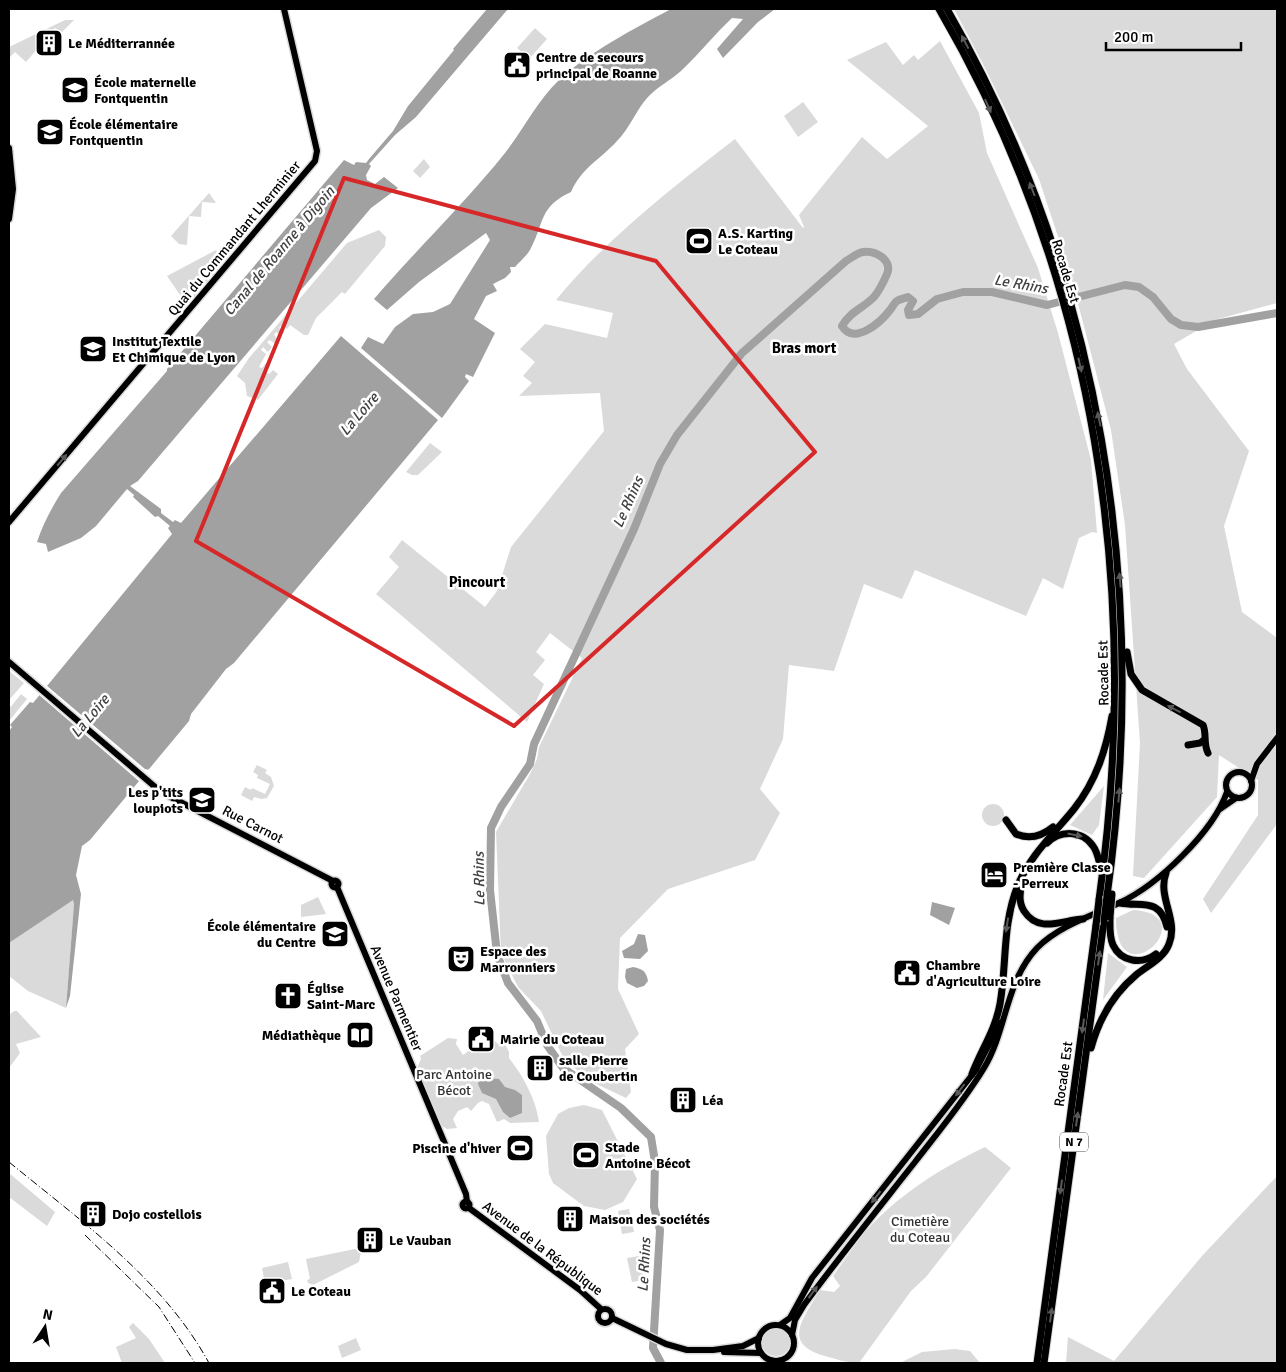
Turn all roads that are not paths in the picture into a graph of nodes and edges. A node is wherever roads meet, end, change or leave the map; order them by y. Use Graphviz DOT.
graph roads {
  1 [pos="284,9"];
  2 [pos="944,11"];
  3 [pos="9,148"];
  4 [pos="9,219"];
  5 [pos="1071,317"];
  6 [pos="9,522"];
  7 [pos="1122,615"];
  8 [pos="9,662"];
  9 [pos="1116,703"];
  10 [pos="1277,738"];
  11 [pos="1204,740"];
  12 [pos="1188,745"];
  13 [pos="1208,753"];
  14 [pos="1257,764"];
  15 [pos="1242,773"];
  16 [pos="1251,781"];
  17 [pos="1227,792"];
  18 [pos="1236,798"];
  19 [pos="1220,809"];
  20 [pos="1006,820"];
  21 [pos="1062,822"];
  22 [pos="1166,873"];
  23 [pos="1103,874"];
  24 [pos="335,884"];
  25 [pos="1120,903"];
  26 [pos="1083,919"];
  27 [pos="1107,919"];
  28 [pos="1002,1018"];
  29 [pos="1086,1058"];
  30 [pos="972,1074"];
  31 [pos="468,1205"];
  32 [pos="601,1309"];
  33 [pos="612,1318"];
  34 [pos="780,1325"];
  35 [pos="792,1335"];
  36 [pos="758,1338"];
  37 [pos="713,1350"];
  38 [pos="761,1353"];
  39 [pos="1037,1363"];
  40 [pos="1044,1363"];
  6 -- 1 [label="main road, Quai du Commandant Lherminier, one-way"];
  2 -- 5 [label="highway, Rocade Est"];
  3 -- 4 [label="main road"];
  7 -- 5 [label="highway, Rocade Est, one-way"];
  5 -- 9 [label="highway, Rocade Est, one-way"];
  11 -- 7 [label="highway, one-way"];
  27 -- 7 [label="highway, Rocade Est / N 7, one-way, bridge"];
  8 -- 24 [label="main road, Rue Carnot"];
  9 -- 21 [label="highway"];
  9 -- 23 [label="highway, Rocade Est / N 7"];
  10 -- 14 [label="main road"];
  11 -- 12 [label="highway"];
  11 -- 13 [label="highway"];
  14 -- 15 [label="main road"];
  14 -- 16 [label="main road"];
  15 -- 16 [label="main road"];
  15 -- 17 [label="main road"];
  16 -- 18 [label="main road"];
  17 -- 18 [label="main road"];
  17 -- 19 [label="main road"];
  18 -- 19 [label="main road"];
  19 -- 22 [label="main road"];
  20 -- 21 [label="highway"];
  21 -- 30 [label="highway, one-way"];
  22 -- 25 [label="main road"];
  22 -- 29 [label="highway"];
  26 -- 23 [label="highway, one-way"];
  23 -- 39 [label="highway, Rocade Est / N 7, one-way, bridge"];
  24 -- 31 [label="main road, Avenue Parmentier"];
  25 -- 26 [label="main road"];
  25 -- 27 [label="highway"];
  26 -- 28 [label="main road"];
  29 -- 27 [label="highway, Rocade Est / N 7, one-way"];
  28 -- 30 [label="main road"];
  35 -- 28 [label="main road, one-way"];
  40 -- 29 [label="highway, Rocade Est / N 7, one-way"];
  30 -- 34 [label="main road, one-way"];
  31 -- 32 [label="main road, Avenue de la République"];
  32 -- 33 [label="main road"];
  32 -- 33 [label="main road"];
  33 -- 37 [label="main road"];
  34 -- 35 [label="main road"];
  34 -- 36 [label="main road"];
  35 -- 38 [label="main road"];
  36 -- 37 [label="main road"];
  36 -- 38 [label="main road"];
  37 -- 38 [label="main road"];
}
